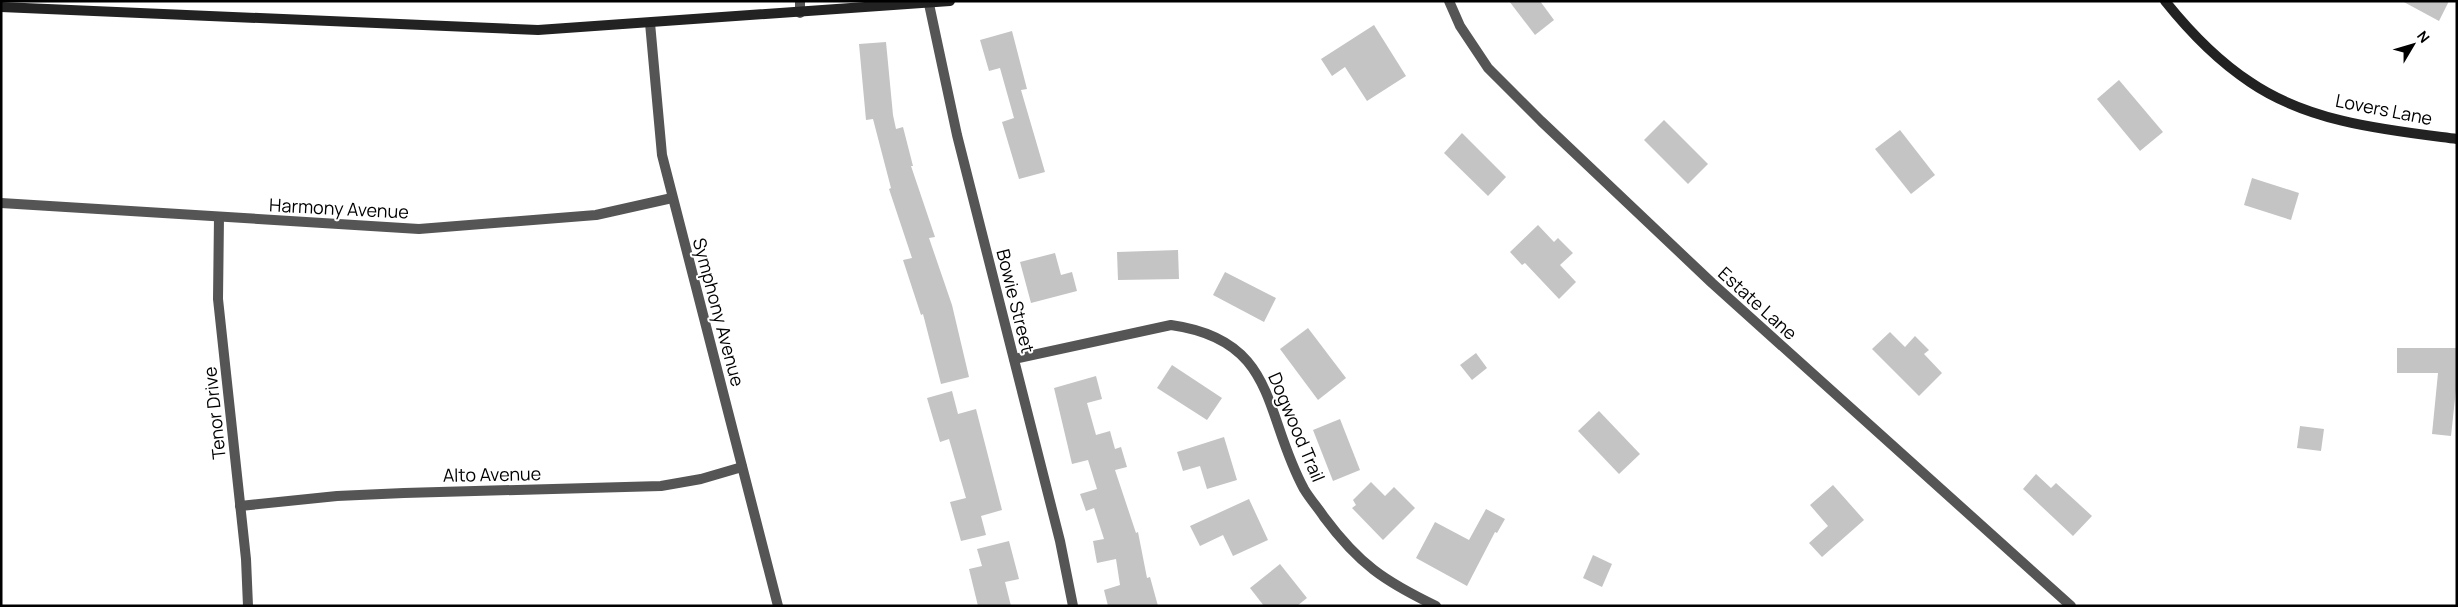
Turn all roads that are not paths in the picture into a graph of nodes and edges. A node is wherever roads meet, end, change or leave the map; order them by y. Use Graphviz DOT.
graph roads {
  1 [pos="800,1"];
  2 [pos="950,1"];
  3 [pos="1449,1"];
  4 [pos="2165,1"];
  5 [pos="929,4"];
  6 [pos="1,7"];
  7 [pos="800,13"];
  8 [pos="650,24"];
  9 [pos="2457,139"];
  10 [pos="672,198"];
  11 [pos="1,203"];
  12 [pos="218,217"];
  13 [pos="1014,359"];
  14 [pos="742,467"];
  15 [pos="240,506"];
  16 [pos="248,606"];
  17 [pos="778,606"];
  18 [pos="1073,606"];
  19 [pos="1436,606"];
  20 [pos="2071,606"];
  1 -- 7 [label="street"];
  2 -- 5 [label="street"];
  3 -- 20 [label="street, Estate Lane"];
  4 -- 9 [label="street, Lovers Lane"];
  5 -- 7 [label="street"];
  5 -- 13 [label="street, Bowie Street"];
  6 -- 8 [label="street"];
  7 -- 8 [label="street"];
  8 -- 10 [label="street, Symphony Avenue"];
  10 -- 12 [label="street, Harmony Avenue"];
  10 -- 14 [label="street, Symphony Avenue"];
  11 -- 12 [label="street, Harmony Avenue"];
  12 -- 15 [label="street, Tenor Drive"];
  13 -- 18 [label="street, Bowie Street"];
  13 -- 19 [label="street, Dogwood Trail"];
  14 -- 15 [label="street, Alto Avenue"];
  14 -- 17 [label="street, Symphony Avenue"];
  15 -- 16 [label="street, Tenor Drive"];
}
